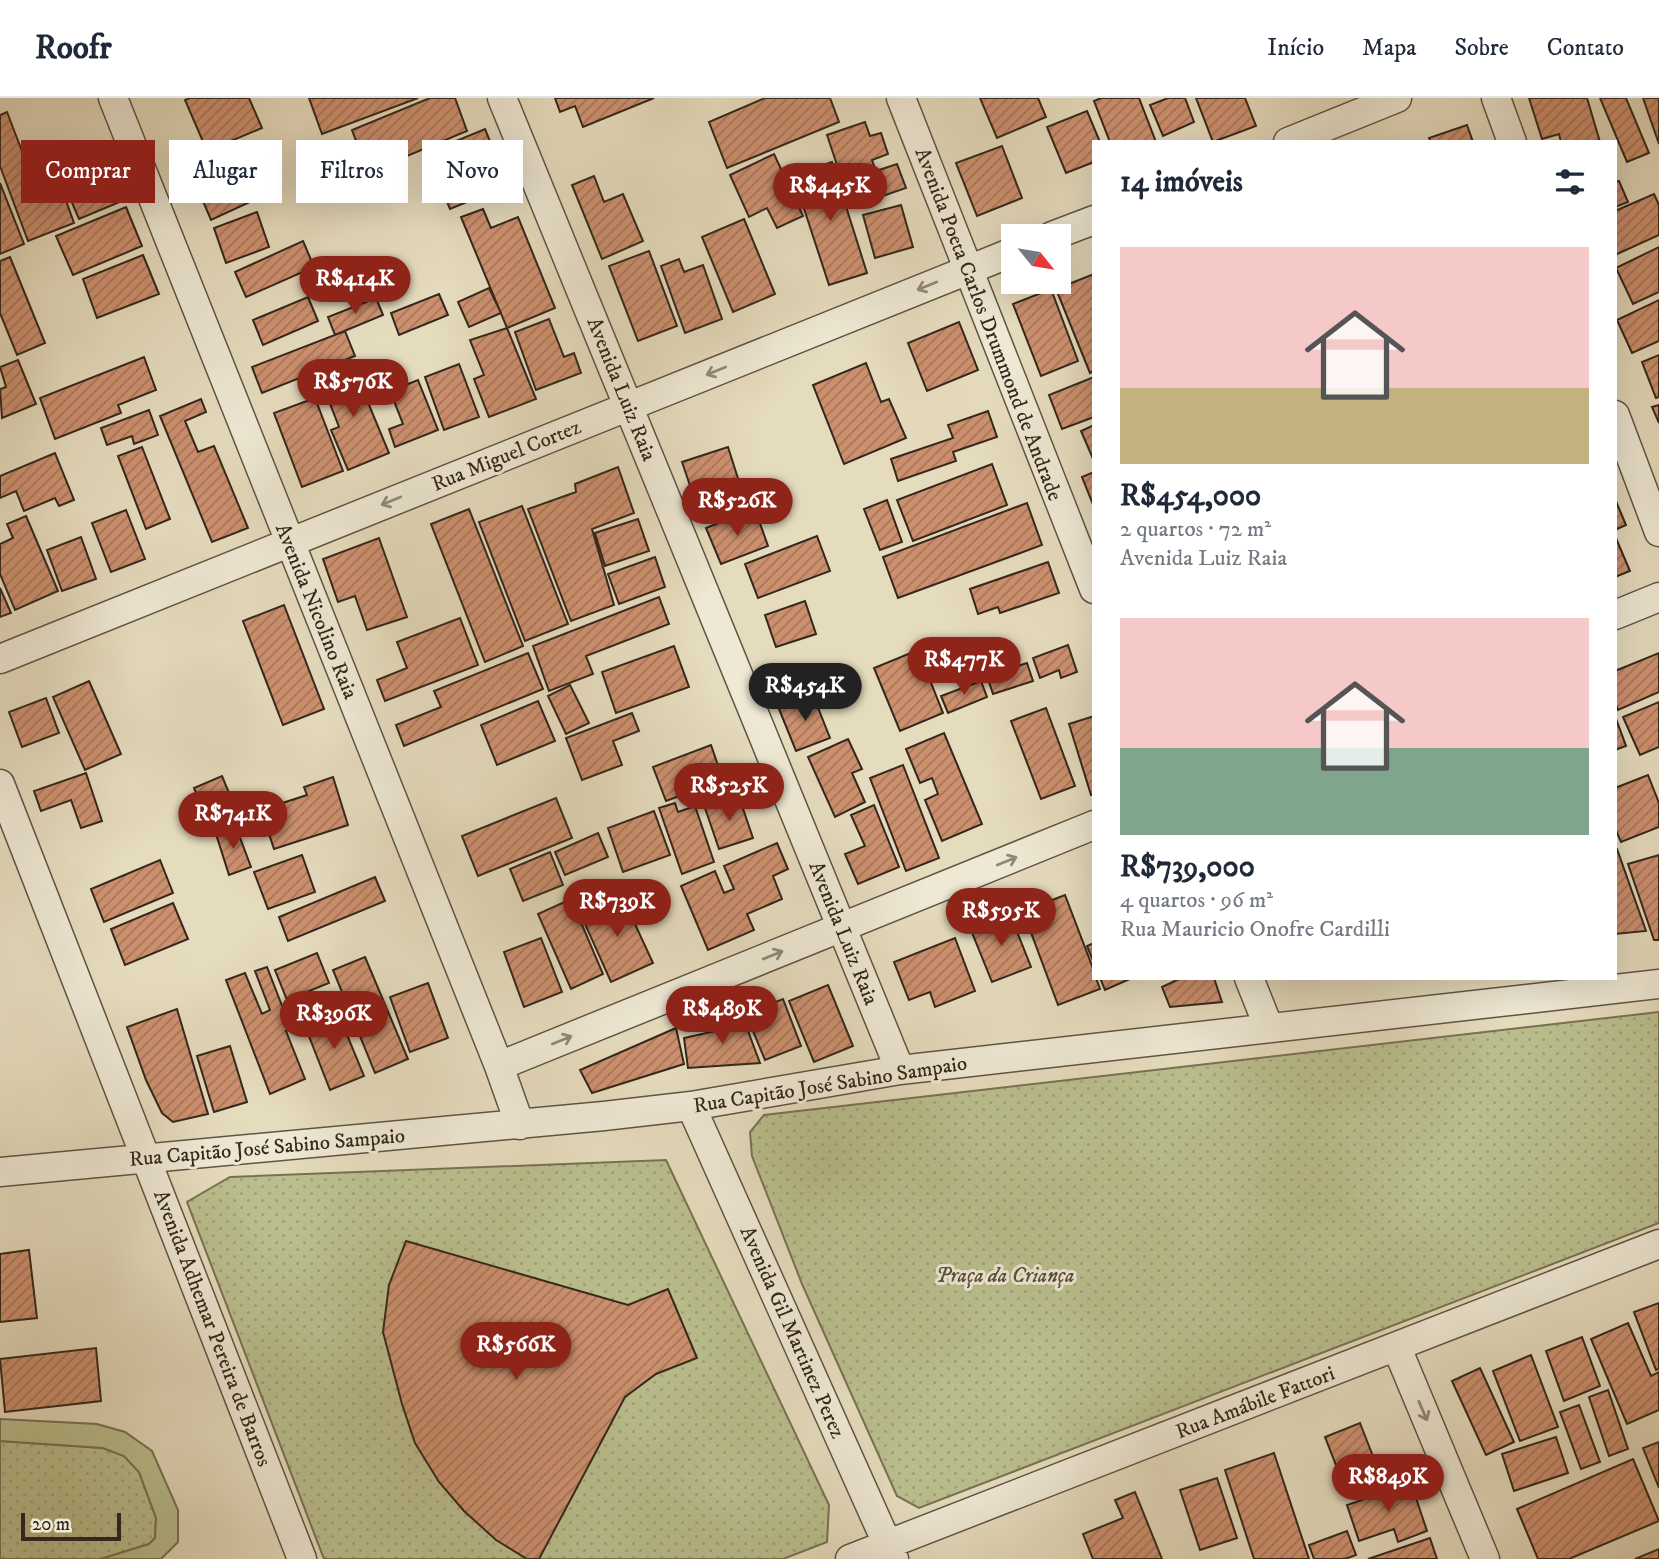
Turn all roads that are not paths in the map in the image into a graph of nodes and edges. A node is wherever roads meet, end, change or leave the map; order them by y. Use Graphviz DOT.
graph roads {
  1 [pos="113,98"];
  2 [pos="502,98"];
  3 [pos="901,98"];
  4 [pos="1397,98"];
  5 [pos="1496,98"];
  6 [pos="1293,140"];
  7 [pos="1511,140"];
  8 [pos="1092,221"];
  9 [pos="1071,229"];
  10 [pos="1001,257"];
  11 [pos="967,270"];
  12 [pos="628,406"];
  13 [pos="1617,420"];
  14 [pos="1659,532"];
  15 [pos="289,541"];
  16 [pos="1092,584"];
  17 [pos="1659,597"];
  18 [pos="1617,614"];
  19 [pos="0,659"];
  20 [pos="0,784"];
  21 [pos="1092,826"];
  22 [pos="842,927"];
  23 [pos="1250,980"];
  24 [pos="1659,984"];
  25 [pos="1269,1028"];
  26 [pos="499,1066"];
  27 [pos="900,1070"];
  28 [pos="691,1106"];
  29 [pos="520,1125"];
  30 [pos="147,1157"];
  31 [pos="0,1172"];
  32 [pos="1659,1244"];
  33 [pos="1397,1348"];
  34 [pos="890,1551"];
  35 [pos="302,1559"];
  36 [pos="850,1559"];
  37 [pos="1485,1559"];
  1 -- 15 [label="street, Avenida Nicolino Raia"];
  2 -- 12 [label="street, Avenida Luiz Raia"];
  3 -- 11 [label="street, Avenida Poeta Carlos Drummond de Andrade"];
  4 -- 6 [label="street"];
  5 -- 7 [label="street"];
  8 -- 9 [label="street"];
  10 -- 11 [label="street, Rua Miguel Cortez"];
  11 -- 12 [label="street, Rua Miguel Cortez, one-way"];
  11 -- 16 [label="street, Avenida Poeta Carlos Drummond de Andrade"];
  12 -- 15 [label="street, Rua Miguel Cortez, one-way"];
  12 -- 22 [label="street, Avenida Luiz Raia"];
  13 -- 14 [label="street"];
  15 -- 19 [label="street, Rua Miguel Cortez"];
  15 -- 26 [label="street, Avenida Nicolino Raia"];
  17 -- 18 [label="street"];
  20 -- 30 [label="street, Avenida Adhemar Pereira de Barros"];
  22 -- 21 [label="street, one-way"];
  26 -- 22 [label="street, one-way"];
  22 -- 27 [label="street, Avenida Luiz Raia"];
  23 -- 25 [label="street"];
  24 -- 25 [label="street, Rua Capitão José Sabino Sampaio"];
  25 -- 27 [label="street, Rua Capitão José Sabino Sampaio"];
  26 -- 29 [label="street, Avenida Nicolino Raia"];
  27 -- 28 [label="street, Rua Capitão José Sabino Sampaio"];
  28 -- 29 [label="street, Rua Capitão José Sabino Sampaio"];
  28 -- 34 [label="street, Avenida Gil Martinez Perez"];
  29 -- 30 [label="street, Rua Capitão José Sabino Sampaio"];
  30 -- 31 [label="street, Rua Capitão José Sabino Sampaio"];
  30 -- 35 [label="street, Avenida Adhemar Pereira de Barros"];
  32 -- 33 [label="street, Rua Amábile Fattori"];
  33 -- 34 [label="street, Rua Amábile Fattori"];
  33 -- 37 [label="street, one-way"];
  34 -- 36 [label="street, Rua Amábile Fattori"];
}
